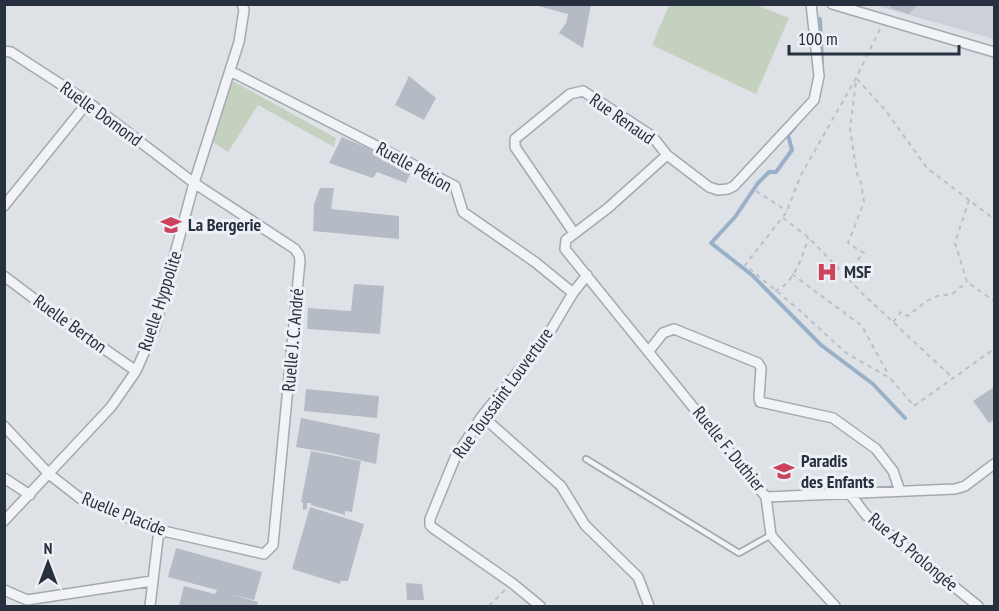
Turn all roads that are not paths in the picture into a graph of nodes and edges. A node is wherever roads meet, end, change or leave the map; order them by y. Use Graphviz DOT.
graph roads {
  1 [pos="242,4"];
  2 [pos="811,4"];
  3 [pos="832,4"];
  4 [pos="4,51"];
  5 [pos="994,52"];
  6 [pos="230,71"];
  7 [pos="88,102"];
  8 [pos="667,155"];
  9 [pos="194,183"];
  10 [pos="4,206"];
  11 [pos="574,233"];
  12 [pos="587,275"];
  13 [pos="4,276"];
  14 [pos="573,293"];
  15 [pos="649,351"];
  16 [pos="136,371"];
  17 [pos="482,416"];
  18 [pos="4,426"];
  19 [pos="586,459"];
  20 [pos="994,464"];
  21 [pos="49,474"];
  22 [pos="4,478"];
  23 [pos="900,491"];
  24 [pos="850,494"];
  25 [pos="30,495"];
  26 [pos="766,497"];
  27 [pos="4,520"];
  28 [pos="159,530"];
  29 [pos="771,535"];
  30 [pos="269,551"];
  31 [pos="152,581"];
  32 [pos="4,590"];
  33 [pos="25,603"];
  34 [pos="150,606"];
  35 [pos="540,606"];
  36 [pos="649,606"];
  37 [pos="836,606"];
  38 [pos="978,606"];
  1 -- 6 [label="street, Ruelle Hyppolite"];
  2 -- 8 [label="street, Rue Renaud"];
  3 -- 5 [label="street"];
  4 -- 7 [label="street, Ruelle Domond"];
  6 -- 9 [label="street, Ruelle Hyppolite"];
  6 -- 14 [label="street, Ruelle Pétion"];
  7 -- 9 [label="street, Ruelle Domond"];
  7 -- 10 [label="street"];
  8 -- 11 [label="street"];
  8 -- 11 [label="street, Rue Renaud"];
  9 -- 16 [label="street, Ruelle Hyppolite"];
  9 -- 30 [label="street, Ruelle J. C. André"];
  11 -- 12 [label="street, Ruelle F. Duthier"];
  12 -- 14 [label="street, Rue Toussaint Louverture"];
  12 -- 15 [label="street, Ruelle F. Duthier"];
  13 -- 16 [label="street, Ruelle Berton"];
  14 -- 17 [label="street, Rue Toussaint Louverture"];
  15 -- 23 [label="street"];
  15 -- 26 [label="street, Ruelle F. Duthier"];
  16 -- 21 [label="street, Ruelle Hyppolite"];
  17 -- 35 [label="street, Rue Toussaint Louverture"];
  17 -- 36 [label="street"];
  18 -- 21 [label="street, Ruelle Placide"];
  19 -- 29 [label="lane"];
  20 -- 23 [label="street, Ruelle F. Duthier"];
  21 -- 25 [label="street, Ruelle Hyppolite"];
  21 -- 28 [label="street, Ruelle Placide"];
  22 -- 25 [label="street"];
  23 -- 24 [label="street, Ruelle F. Duthier"];
  24 -- 26 [label="street, Ruelle F. Duthier"];
  24 -- 38 [label="street, Rue A3 Prolongée"];
  25 -- 27 [label="street, Ruelle Hyppolite"];
  26 -- 29 [label="street"];
  28 -- 30 [label="street, Ruelle Placide"];
  28 -- 31 [label="street"];
  29 -- 37 [label="street"];
  31 -- 33 [label="street"];
  31 -- 34 [label="street"];
  32 -- 33 [label="street"];
}
